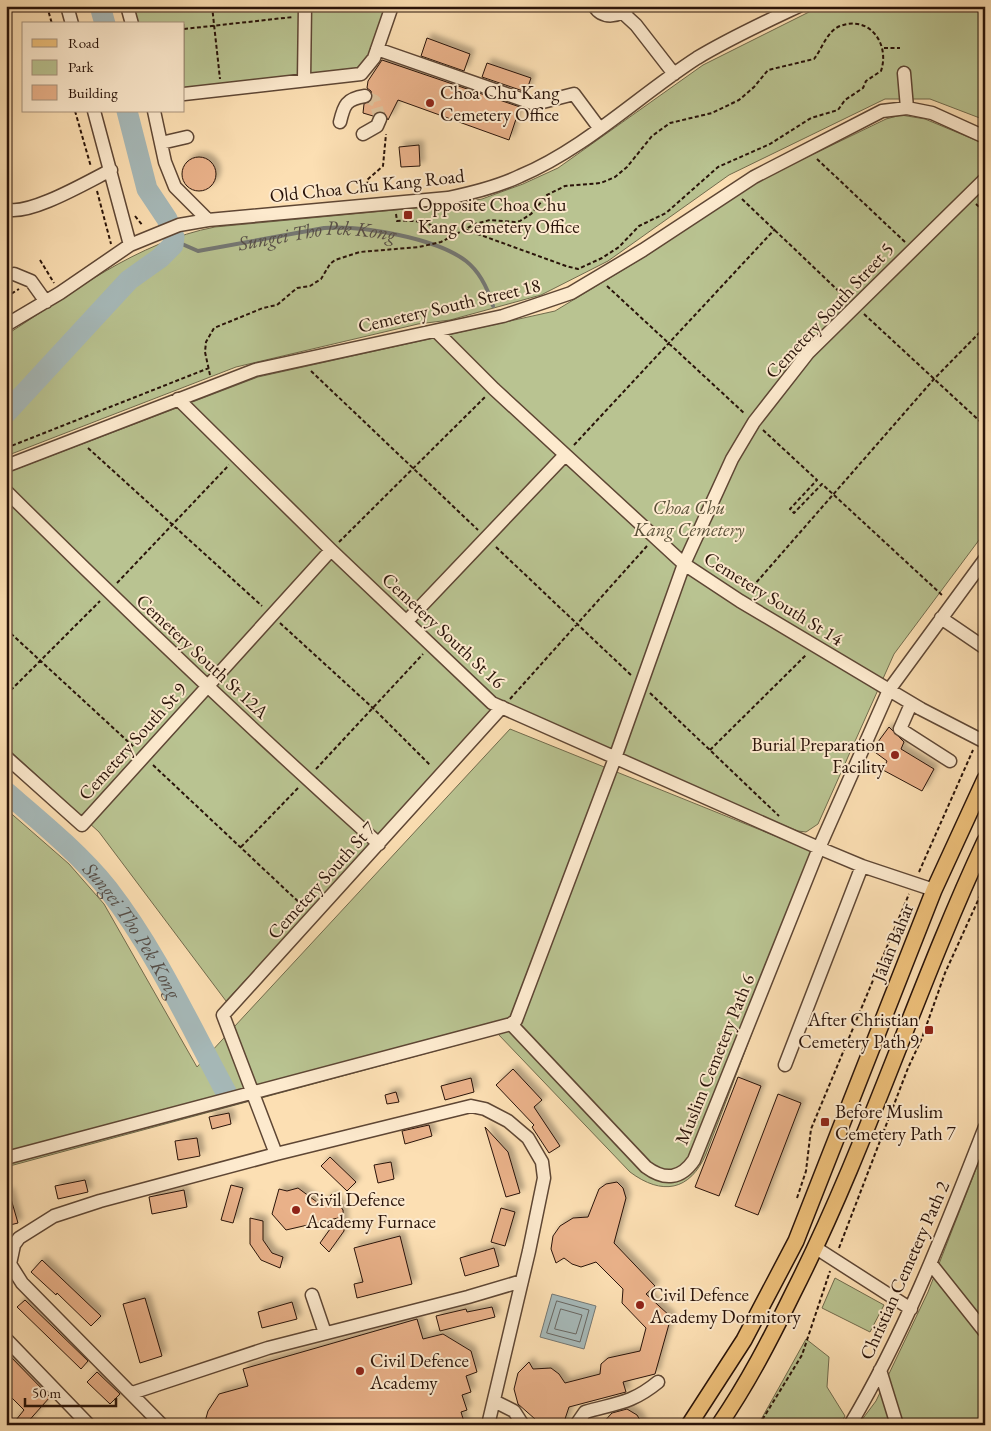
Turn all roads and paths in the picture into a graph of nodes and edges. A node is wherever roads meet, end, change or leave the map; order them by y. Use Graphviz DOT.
graph roads {
  1 [pos="47,6"];
  2 [pos="67,6"];
  3 [pos="127,6"];
  4 [pos="212,6"];
  5 [pos="392,6"];
  6 [pos="594,6"];
  7 [pos="799,6"];
  8 [pos="626,10"];
  9 [pos="305,11"];
  10 [pos="51,22"];
  11 [pos="71,22"];
  12 [pos="131,22"];
  13 [pos="214,25"];
  14 [pos="185,29"];
  15 [pos="884,48"];
  16 [pos="900,48"];
  17 [pos="377,49"];
  18 [pos="904,73"];
  19 [pos="674,74"];
  20 [pos="304,80"];
  21 [pos="221,90"];
  22 [pos="185,94"];
  23 [pos="366,96"];
  24 [pos="907,108"];
  25 [pos="94,112"];
  26 [pos="154,112"];
  27 [pos="380,119"];
  28 [pos="340,122"];
  29 [pos="600,129"];
  30 [pos="386,133"];
  31 [pos="363,134"];
  32 [pos="187,137"];
  33 [pos="985,137"];
  34 [pos="160,143"];
  35 [pos="808,150"];
  36 [pos="111,170"];
  37 [pos="985,179"];
  38 [pos="363,195"];
  39 [pos="395,203"];
  40 [pos="6,209"];
  41 [pos="208,220"];
  42 [pos="464,229"];
  43 [pos="775,229"];
  44 [pos="454,234"];
  45 [pos="130,245"];
  46 [pos="912,249"];
  47 [pos="40,260"];
  48 [pos="14,274"];
  49 [pos="598,278"];
  50 [pos="60,293"];
  51 [pos="46,302"];
  52 [pos="6,326"];
  53 [pos="985,328"];
  54 [pos="436,331"];
  55 [pos="669,343"];
  56 [pos="299,360"];
  57 [pos="208,368"];
  58 [pos="213,385"];
  59 [pos="494,389"];
  60 [pos="178,399"];
  61 [pos="754,422"];
  62 [pos="77,438"];
  63 [pos="6,448"];
  64 [pos="565,455"];
  65 [pos="238,456"];
  66 [pos="6,466"];
  67 [pos="412,468"];
  68 [pos="6,491"];
  69 [pos="834,495"];
  70 [pos="172,525"];
  71 [pos="655,537"];
  72 [pos="486,538"];
  73 [pos="331,550"];
  74 [pos="985,559"];
  75 [pos="684,564"];
  76 [pos="108,592"];
  77 [pos="740,600"];
  78 [pos="951,603"];
  79 [pos="273,616"];
  80 [pos="941,618"];
  81 [pos="407,621"];
  82 [pos="6,629"];
  83 [pos="431,644"];
  84 [pos="816,646"];
  85 [pos="985,648"];
  86 [pos="40,661"];
  87 [pos="207,685"];
  88 [pos="889,690"];
  89 [pos="6,695"];
  90 [pos="912,704"];
  91 [pos="502,707"];
  92 [pos="374,709"];
  93 [pos="981,741"];
  94 [pos="710,750"];
  95 [pos="143,755"];
  96 [pos="6,757"];
  97 [pos="615,758"];
  98 [pos="950,761"];
  99 [pos="441,776"];
  100 [pos="307,779"];
  101 [pos="985,779"];
  102 [pos="985,841"];
  103 [pos="379,844"];
  104 [pos="241,848"];
  105 [pos="818,848"];
  106 [pos="862,866"];
  107 [pos="914,882"];
  108 [pos="985,885"];
  109 [pos="934,890"];
  110 [pos="313,916"];
  111 [pos="511,1024"];
  112 [pos="784,1065"];
  113 [pos="254,1092"];
  114 [pos="870,1121"];
  115 [pos="841,1123"];
  116 [pos="985,1127"];
  117 [pos="276,1154"];
  118 [pos="6,1158"];
  119 [pos="794,1206"];
  120 [pos="816,1248"];
  121 [pos="834,1260"];
  122 [pos="931,1264"];
  123 [pos="522,1280"];
  124 [pos="312,1295"];
  125 [pos="911,1308"];
  126 [pos="985,1332"];
  127 [pos="325,1334"];
  128 [pos="6,1339"];
  129 [pos="880,1370"];
  130 [pos="658,1382"];
  131 [pos="132,1393"];
  132 [pos="494,1401"];
  133 [pos="734,1403"];
  134 [pos="704,1405"];
  135 [pos="89,1425"];
  136 [pos="162,1425"];
  137 [pos="488,1425"];
  138 [pos="523,1425"];
  139 [pos="576,1425"];
  140 [pos="689,1425"];
  141 [pos="719,1425"];
  142 [pos="759,1425"];
  143 [pos="850,1425"];
  144 [pos="897,1425"];
  1 -- 10 [label="path"];
  2 -- 11 [label="street"];
  3 -- 12 [label="street"];
  4 -- 13 [label="path"];
  5 -- 17 [label="street"];
  6 -- 8 [label="street"];
  7 -- 19 [label="street, Old Choa Chu Kang Road"];
  8 -- 19 [label="street"];
  9 -- 13 [label="path"];
  9 -- 20 [label="street"];
  13 -- 14 [label="path"];
  13 -- 21 [label="path"];
  15 -- 16 [label="path"];
  15 -- 42 [label="path"];
  15 -- 42 [label="path"];
  17 -- 20 [label="street"];
  17 -- 29 [label="street"];
  18 -- 24 [label="street"];
  19 -- 29 [label="street, Old Choa Chu Kang Road"];
  20 -- 21 [label="street"];
  21 -- 22 [label="street"];
  23 -- 28 [label="street"];
  24 -- 33 [label="street, Cemetery South Street 18"];
  24 -- 35 [label="street, Cemetery South Street 18"];
  25 -- 36 [label="street"];
  26 -- 34 [label="street"];
  27 -- 31 [label="street"];
  29 -- 39 [label="street, Old Choa Chu Kang Road"];
  30 -- 38 [label="path"];
  32 -- 34 [label="street"];
  34 -- 41 [label="street"];
  35 -- 46 [label="path"];
  35 -- 49 [label="street, Cemetery South Street 18"];
  36 -- 40 [label="street"];
  36 -- 45 [label="street"];
  37 -- 46 [label="street, Cemetery South Street 5"];
  39 -- 41 [label="street, Old Choa Chu Kang Road"];
  39 -- 44 [label="path"];
  41 -- 45 [label="street, Old Choa Chu Kang Road"];
  42 -- 44 [label="path"];
  43 -- 55 [label="path"];
  44 -- 57 [label="path"];
  45 -- 50 [label="street, Old Choa Chu Kang Road"];
  46 -- 61 [label="street, Cemetery South Street 5"];
  47 -- 50 [label="path"];
  48 -- 51 [label="street"];
  49 -- 54 [label="street, Cemetery South Street 18"];
  49 -- 55 [label="path"];
  50 -- 51 [label="street, Old Choa Chu Kang Road"];
  51 -- 52 [label="street, Old Choa Chu Kang Road"];
  53 -- 69 [label="path"];
  54 -- 56 [label="street, Cemetery South Street 18"];
  54 -- 59 [label="street, Cemetery South St 14"];
  55 -- 61 [label="path"];
  55 -- 64 [label="path"];
  56 -- 58 [label="street, Cemetery South Street 18"];
  56 -- 67 [label="path"];
  57 -- 58 [label="path"];
  57 -- 63 [label="path"];
  58 -- 60 [label="street, Cemetery South Street 18"];
  59 -- 64 [label="street, Cemetery South St 14"];
  59 -- 67 [label="path"];
  60 -- 62 [label="street, Cemetery South Street 18"];
  60 -- 65 [label="street, Cemetery South St 16"];
  61 -- 69 [label="path"];
  61 -- 75 [label="street, Cemetery South Street 5"];
  62 -- 66 [label="street, Cemetery South Street 18"];
  62 -- 70 [label="path"];
  64 -- 71 [label="street, Cemetery South St 14"];
  64 -- 72 [label="street"];
  65 -- 70 [label="path"];
  65 -- 73 [label="street, Cemetery South St 16"];
  67 -- 72 [label="path"];
  67 -- 73 [label="path"];
  68 -- 76 [label="street, Cemetery South St 12A"];
  69 -- 77 [label="path"];
  69 -- 78 [label="path"];
  70 -- 76 [label="path"];
  70 -- 79 [label="path"];
  71 -- 75 [label="street, Cemetery South St 14"];
  71 -- 91 [label="path"];
  72 -- 81 [label="street"];
  73 -- 79 [label="street, Cemetery South St 9"];
  73 -- 81 [label="street, Cemetery South St 16"];
  74 -- 78 [label="street"];
  75 -- 77 [label="street, Cemetery South St 14"];
  75 -- 97 [label="street, Cemetery South Street 5"];
  76 -- 86 [label="path"];
  76 -- 87 [label="street, Cemetery South St 12A"];
  77 -- 84 [label="street, Cemetery South St 14"];
  78 -- 80 [label="street"];
  79 -- 87 [label="street, Cemetery South St 9"];
  79 -- 92 [label="path"];
  80 -- 85 [label="street"];
  80 -- 88 [label="street"];
  81 -- 83 [label="street, Cemetery South St 16"];
  82 -- 86 [label="path"];
  83 -- 91 [label="street, Cemetery South St 16"];
  83 -- 92 [label="path"];
  84 -- 88 [label="street, Cemetery South St 14"];
  84 -- 94 [label="path"];
  86 -- 89 [label="path"];
  86 -- 95 [label="path"];
  87 -- 95 [label="street, Cemetery South St 9"];
  87 -- 100 [label="street, Cemetery South St 12A"];
  88 -- 90 [label="street, Cemetery South St 14"];
  88 -- 105 [label="street"];
  90 -- 93 [label="street, Cemetery South St 14"];
  90 -- 98 [label="street"];
  91 -- 97 [label="street, Cemetery South St 16"];
  91 -- 99 [label="street, Cemetery South St 7"];
  92 -- 99 [label="path"];
  92 -- 100 [label="path"];
  93 -- 107 [label="path"];
  95 -- 96 [label="street, Cemetery South St 9"];
  95 -- 104 [label="path"];
  97 -- 105 [label="street, Cemetery South St 16"];
  97 -- 111 [label="street, Cemetery South Street 5"];
  99 -- 103 [label="street, Cemetery South St 7"];
  100 -- 103 [label="street, Cemetery South St 12A"];
  100 -- 104 [label="path"];
  101 -- 109 [label="main road, Jalan Bahar"];
  102 -- 114 [label="main road"];
  103 -- 110 [label="street, Cemetery South St 7"];
  104 -- 110 [label="path"];
  105 -- 106 [label="street, Cemetery South St 16"];
  105 -- 111 [label="street, Muslim Cemetery Path 6"];
  106 -- 107 [label="street, Cemetery South St 16"];
  106 -- 112 [label="street"];
  107 -- 109 [label="street, Cemetery South St 16"];
  107 -- 119 [label="path"];
  108 -- 121 [label="path"];
  109 -- 115 [label="main road, Jalan Bahar"];
  110 -- 113 [label="street, Cemetery South St 7"];
  111 -- 113 [label="street"];
  113 -- 117 [label="street"];
  113 -- 118 [label="street"];
  114 -- 115 [label="main road"];
  114 -- 120 [label="main road"];
  115 -- 134 [label="main road, Jalan Bahar"];
  116 -- 122 [label="street, Christian Cemetery Path 2"];
  117 -- 123 [label="street"];
  117 -- 131 [label="street"];
  120 -- 121 [label="street"];
  120 -- 133 [label="main road"];
  121 -- 125 [label="street"];
  121 -- 142 [label="path"];
  122 -- 125 [label="street, Christian Cemetery Path 2"];
  122 -- 126 [label="street"];
  123 -- 127 [label="street"];
  123 -- 132 [label="street"];
  124 -- 127 [label="street"];
  125 -- 129 [label="street, Christian Cemetery Path 2"];
  127 -- 131 [label="street"];
  128 -- 135 [label="street"];
  129 -- 143 [label="street, Christian Cemetery Path 2"];
  129 -- 144 [label="street"];
  130 -- 139 [label="street"];
  131 -- 136 [label="street"];
  132 -- 137 [label="street"];
  132 -- 138 [label="street"];
  133 -- 134 [label="main road"];
  133 -- 141 [label="main road"];
  134 -- 140 [label="main road, Jalan Bahar"];
}
